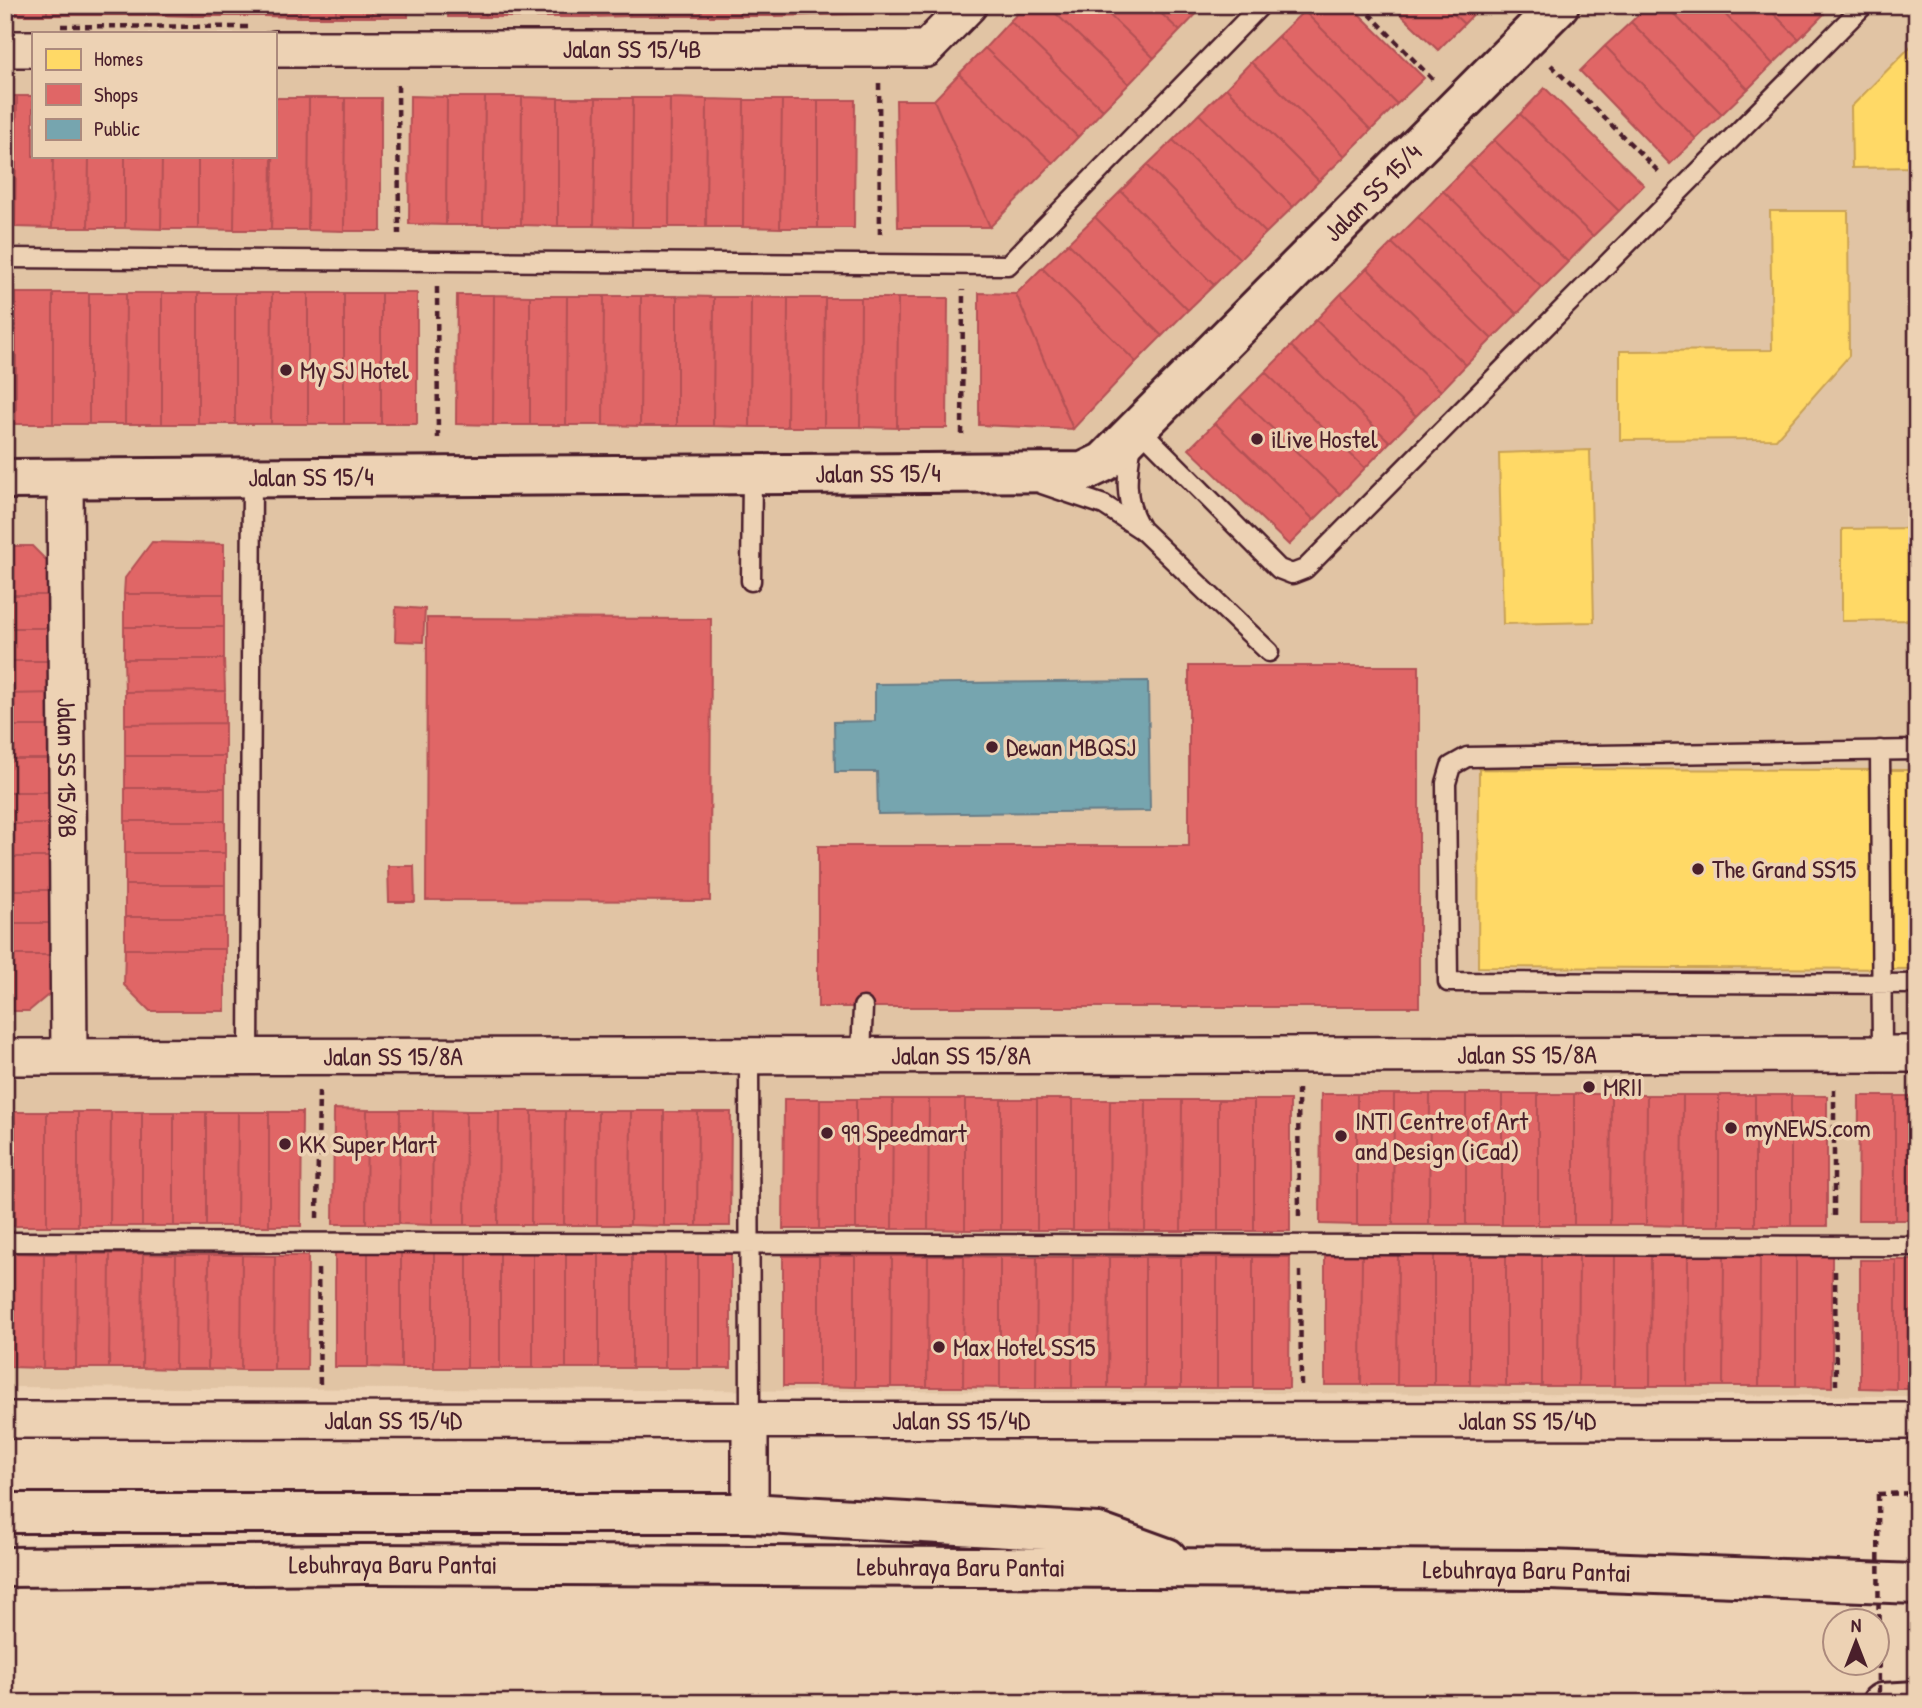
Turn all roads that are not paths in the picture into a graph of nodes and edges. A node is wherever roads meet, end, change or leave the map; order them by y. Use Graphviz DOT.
graph roads {
  1 [pos="970,5"];
  2 [pos="1261,5"];
  3 [pos="1559,5"];
  4 [pos="1864,5"];
  5 [pos="5,49"];
  6 [pos="32,49"];
  7 [pos="276,49"];
  8 [pos="5,258"];
  9 [pos="1136,430"];
  10 [pos="1012,473"];
  11 [pos="752,474"];
  12 [pos="252,477"];
  13 [pos="65,478"];
  14 [pos="5,479"];
  15 [pos="1142,530"];
  16 [pos="751,581"];
  17 [pos="1269,652"];
  18 [pos="1880,750"];
  19 [pos="1917,750"];
  20 [pos="1880,984"];
  21 [pos="1917,984"];
  22 [pos="863,1007"];
  23 [pos="1882,1054"];
  24 [pos="1917,1054"];
  25 [pos="861,1055"];
  26 [pos="5,1056"];
  27 [pos="69,1056"];
  28 [pos="249,1056"];
  29 [pos="749,1056"];
  30 [pos="5,1242"];
  31 [pos="749,1242"];
  32 [pos="1917,1246"];
  33 [pos="5,1420"];
  34 [pos="750,1422"];
  35 [pos="1917,1422"];
  36 [pos="5,1513"];
  37 [pos="750,1513"];
  38 [pos="5,1567"];
  39 [pos="1193,1568"];
  40 [pos="1917,1584"];
  41 [pos="1917,1701"];
  42 [pos="1881,1703"];
  1 -- 7 [label="street, Jalan SS 15/4B"];
  2 -- 8 [label="lane"];
  3 -- 9 [label="main road, Jalan SS 15/4"];
  4 -- 9 [label="lane"];
  5 -- 6 [label="street"];
  9 -- 10 [label="main road, Jalan SS 15/4"];
  9 -- 15 [label="lane"];
  10 -- 11 [label="main road, Jalan SS 15/4"];
  10 -- 15 [label="lane"];
  11 -- 12 [label="main road, Jalan SS 15/4"];
  11 -- 16 [label="lane"];
  12 -- 13 [label="main road, Jalan SS 15/4"];
  12 -- 28 [label="lane"];
  13 -- 14 [label="main road, Jalan SS 15/4"];
  13 -- 27 [label="street, Jalan SS 15/8B"];
  15 -- 17 [label="lane"];
  18 -- 19 [label="lane"];
  18 -- 20 [label="lane"];
  18 -- 20 [label="lane"];
  20 -- 21 [label="lane"];
  20 -- 23 [label="lane"];
  22 -- 25 [label="lane"];
  23 -- 24 [label="street, Jalan SS 15/8A"];
  23 -- 25 [label="street, Jalan SS 15/8A"];
  25 -- 29 [label="street, Jalan SS 15/8A"];
  26 -- 27 [label="street, Jalan SS 15/8A"];
  27 -- 28 [label="street, Jalan SS 15/8A"];
  28 -- 29 [label="street, Jalan SS 15/8A"];
  29 -- 31 [label="lane"];
  30 -- 31 [label="lane"];
  31 -- 32 [label="lane"];
  31 -- 34 [label="lane"];
  33 -- 34 [label="street, Jalan SS 15/4D"];
  34 -- 35 [label="street, Jalan SS 15/4D"];
  34 -- 37 [label="street"];
  36 -- 37 [label="main road"];
  37 -- 39 [label="main road"];
  38 -- 39 [label="main road, Lebuhraya Baru Pantai"];
  39 -- 40 [label="main road, Lebuhraya Baru Pantai"];
  41 -- 42 [label="main road"];
}
